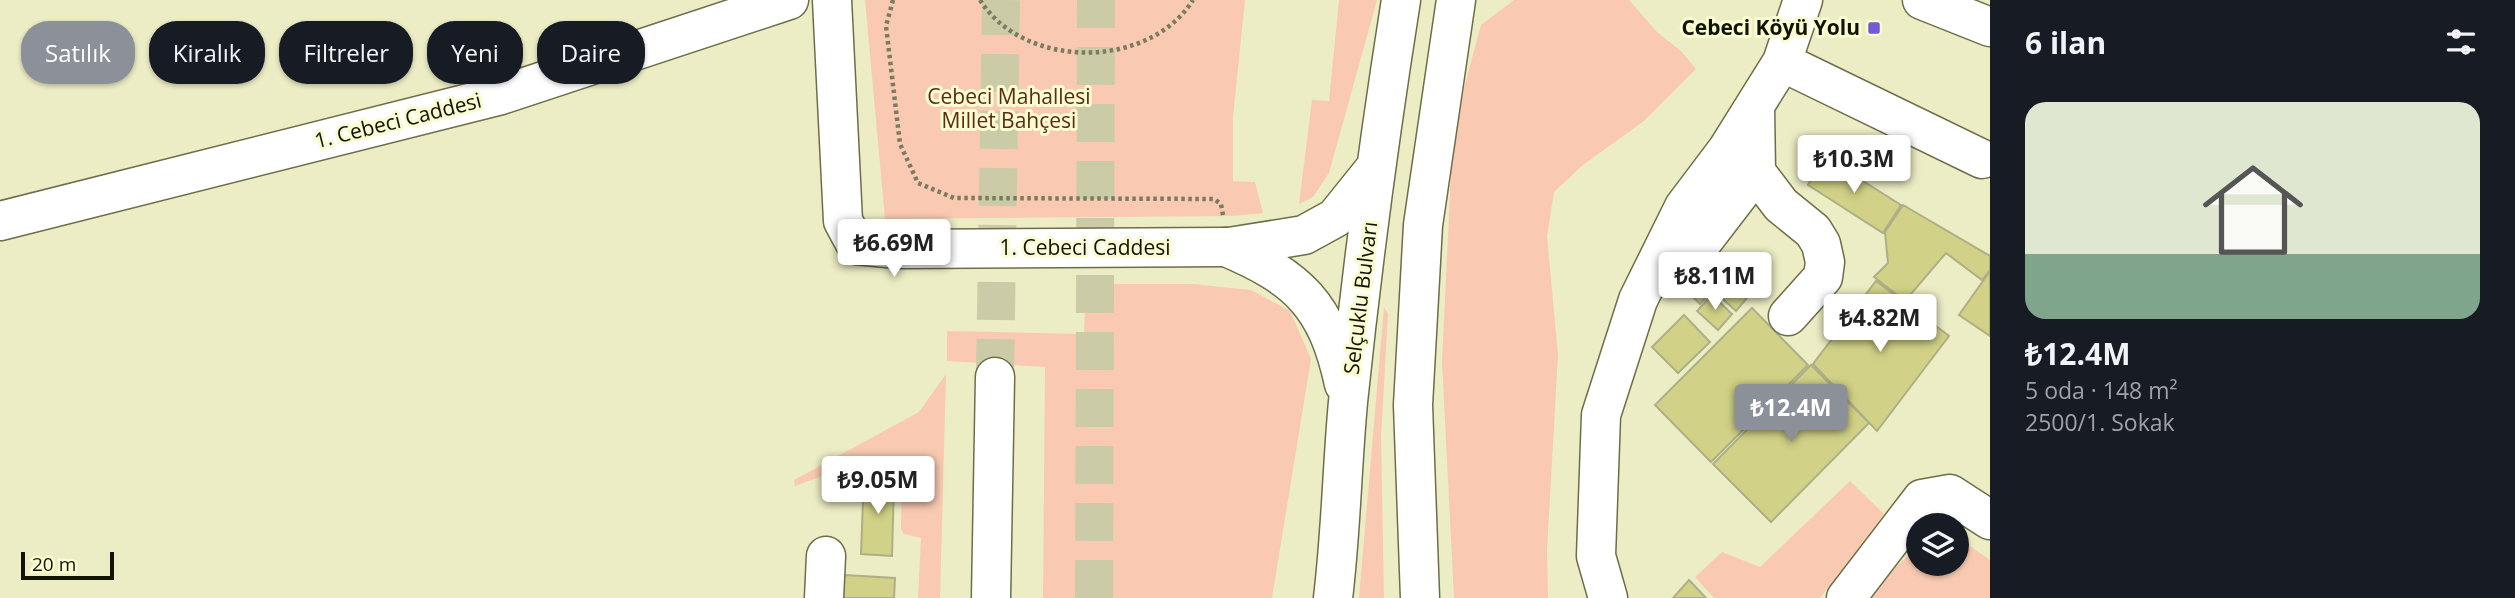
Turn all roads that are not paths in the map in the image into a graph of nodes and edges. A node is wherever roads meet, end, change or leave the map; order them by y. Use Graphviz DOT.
graph roads {
  1 [pos="789,0"];
  2 [pos="832,0"];
  3 [pos="1401,0"];
  4 [pos="1475,0"];
  5 [pos="1803,0"];
  6 [pos="1922,0"];
  7 [pos="1453,15"];
  8 [pos="1990,26"];
  9 [pos="1782,62"];
  10 [pos="1755,104"];
  11 [pos="1982,159"];
  12 [pos="1376,167"];
  13 [pos="1756,172"];
  14 [pos="0,221"];
  15 [pos="1226,247"];
  16 [pos="1693,254"];
  17 [pos="1788,316"];
  18 [pos="995,377"];
  19 [pos="1348,403"];
  20 [pos="1990,520"];
  21 [pos="826,556"];
  22 [pos="824,598"];
  23 [pos="991,598"];
  24 [pos="1333,598"];
  25 [pos="1420,598"];
  26 [pos="1608,598"];
  27 [pos="1846,598"];
  1 -- 14 [label="main road, 1. Cebeci Caddesi"];
  2 -- 15 [label="main road, 1. Cebeci Caddesi"];
  3 -- 12 [label="main road, Selçuklu Bulvarı"];
  4 -- 7 [label="main road"];
  5 -- 9 [label="main road"];
  6 -- 8 [label="main road"];
  7 -- 25 [label="main road"];
  9 -- 10 [label="main road"];
  9 -- 11 [label="main road"];
  10 -- 13 [label="main road"];
  10 -- 26 [label="main road"];
  12 -- 15 [label="main road"];
  12 -- 19 [label="main road, Selçuklu Bulvarı"];
  13 -- 16 [label="main road"];
  13 -- 17 [label="main road"];
  15 -- 19 [label="main road"];
  18 -- 23 [label="main road"];
  19 -- 24 [label="main road, Selçuklu Bulvarı"];
  20 -- 27 [label="main road"];
  21 -- 22 [label="main road"];
}
